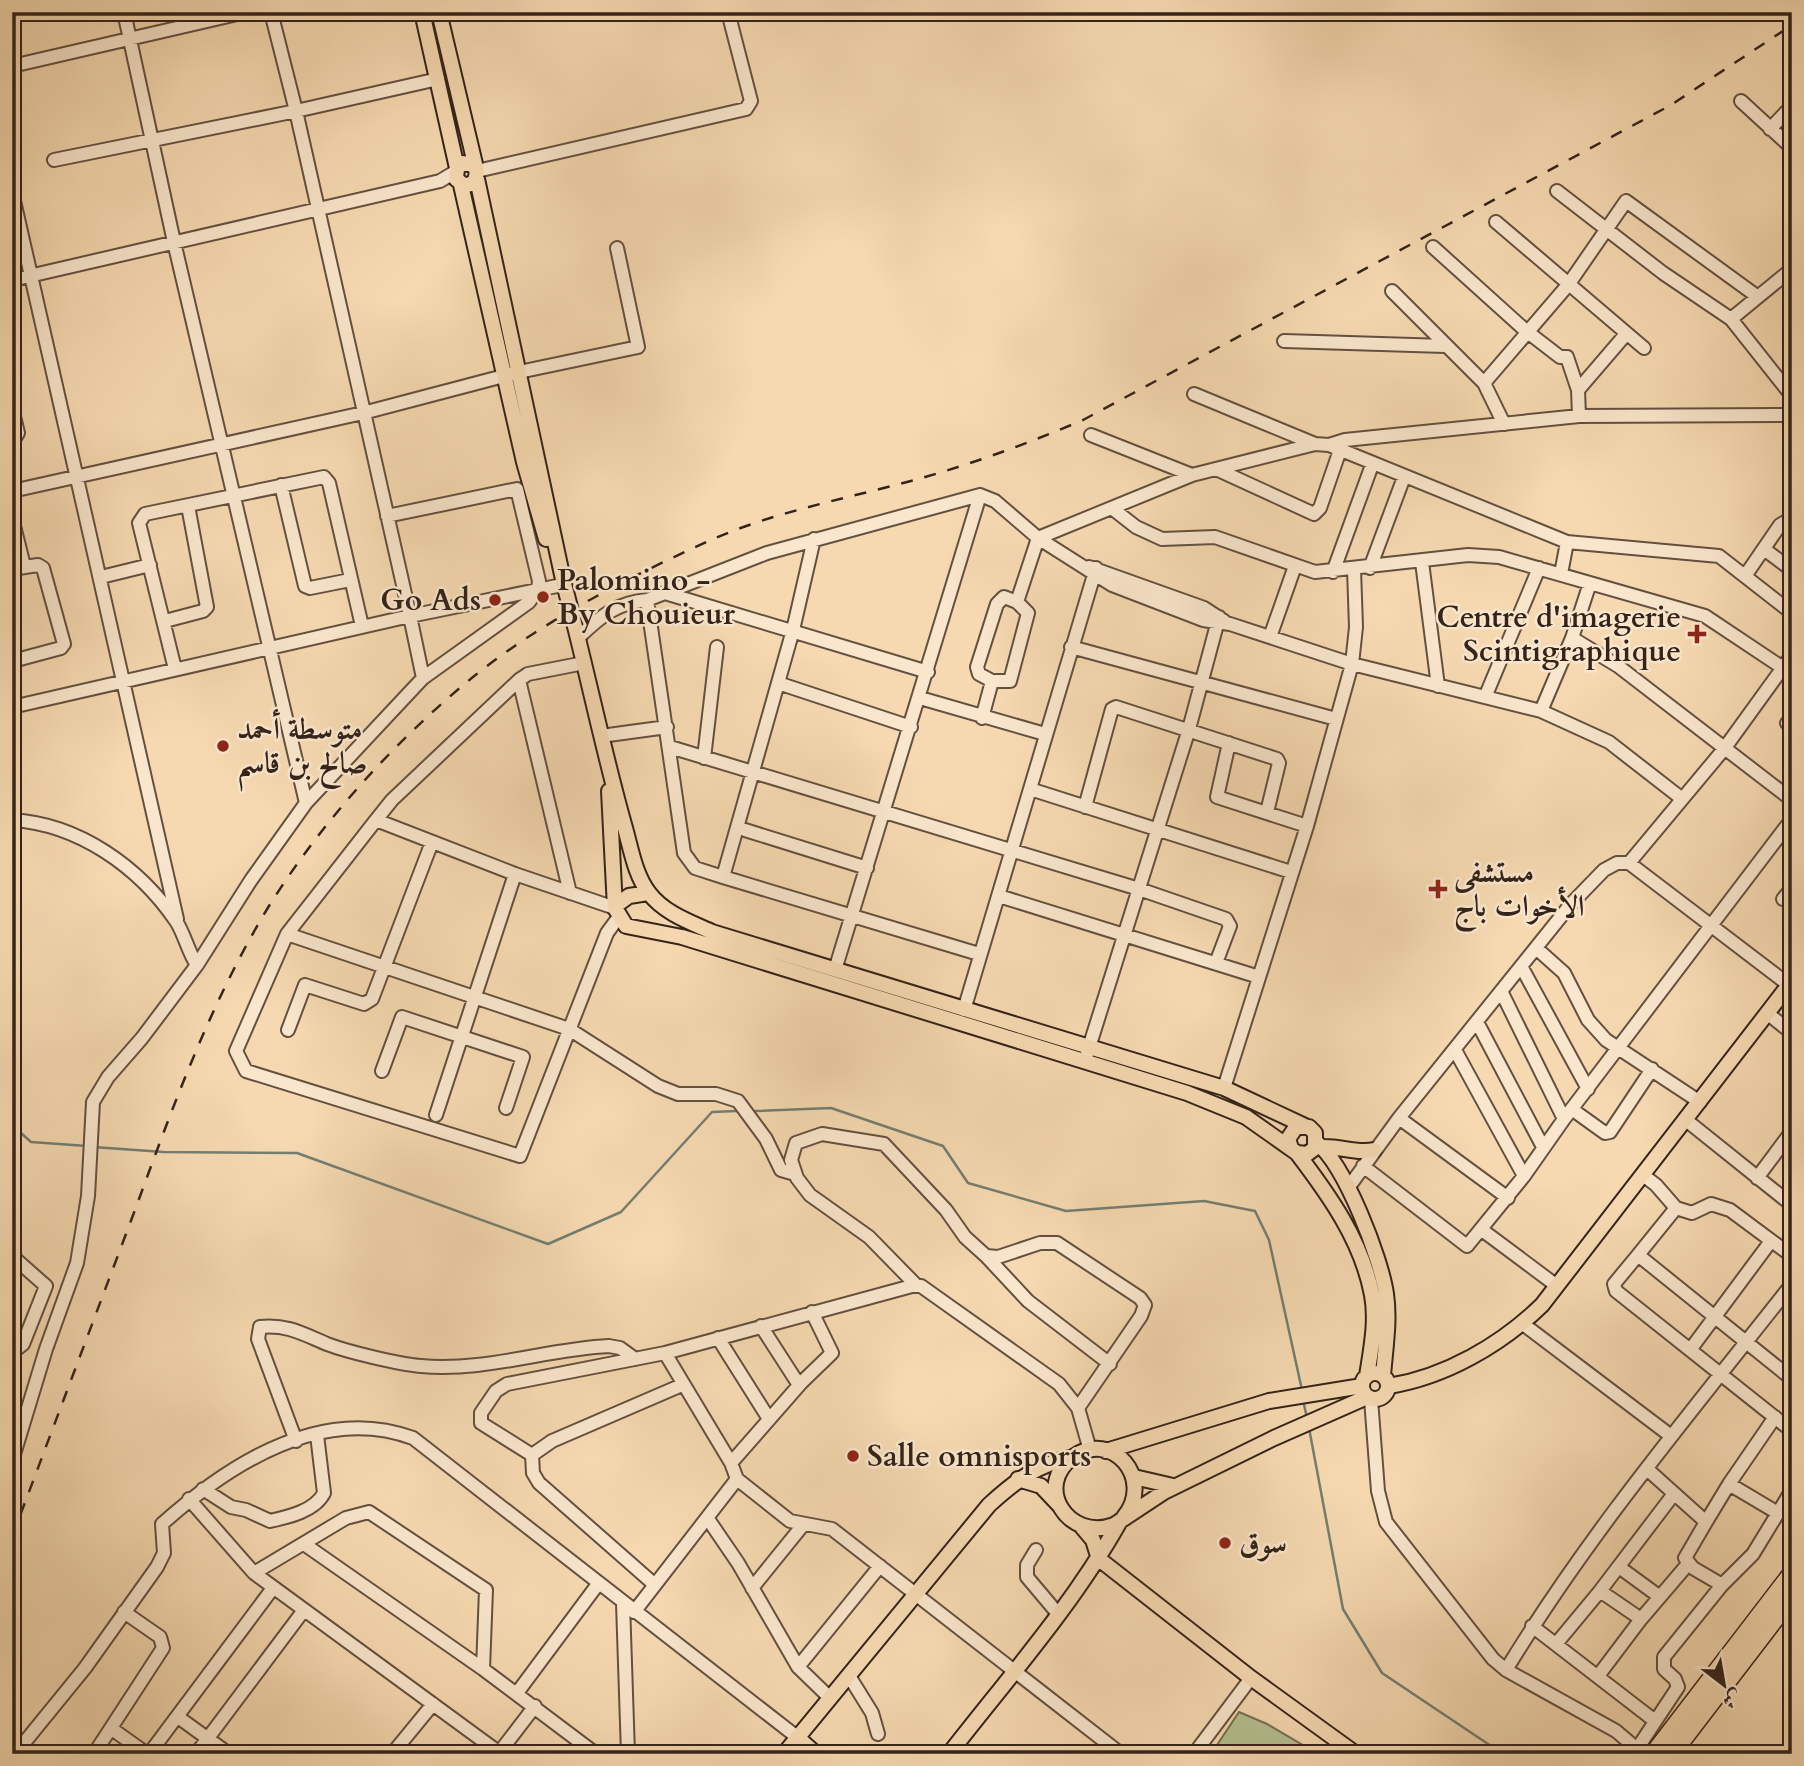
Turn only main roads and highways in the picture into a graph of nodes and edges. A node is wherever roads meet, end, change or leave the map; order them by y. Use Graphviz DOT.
graph roads {
  1 [pos="422,12"];
  2 [pos="439,12"];
  3 [pos="477,173"];
  4 [pos="458,177"];
  5 [pos="512,374"];
  6 [pos="538,483"];
  7 [pos="584,663"];
  8 [pos="609,777"];
  9 [pos="648,892"];
  10 [pos="665,908"];
  11 [pos="616,911"];
  12 [pos="642,931"];
  13 [pos="1790,983"];
  14 [pos="1087,1055"];
  15 [pos="1305,1126"];
  16 [pos="1320,1145"];
  17 [pos="1294,1150"];
  18 [pos="1374,1150"];
  19 [pos="1386,1381"];
  20 [pos="1367,1389"];
  21 [pos="1105,1451"];
  22 [pos="1073,1457"];
  23 [pos="1134,1477"];
  24 [pos="1018,1479"];
  25 [pos="1174,1486"];
  26 [pos="1059,1505"];
  27 [pos="1122,1519"];
  28 [pos="1082,1527"];
  29 [pos="1099,1559"];
  30 [pos="1792,1574"];
  31 [pos="1792,1596"];
  32 [pos="796,1737"];
  33 [pos="1645,1752"];
  34 [pos="784,1754"];
  35 [pos="816,1754"];
  36 [pos="949,1754"];
  37 [pos="1356,1754"];
  38 [pos="1671,1754"];
  1 -- 4 [label="main road"];
  2 -- 3 [label="main road"];
  3 -- 4 [label="main road"];
  3 -- 4 [label="main road"];
  3 -- 5 [label="main road"];
  4 -- 5 [label="main road"];
  5 -- 6 [label="main road"];
  6 -- 7 [label="main road"];
  6 -- 7 [label="main road"];
  7 -- 8 [label="main road"];
  8 -- 9 [label="main road"];
  8 -- 11 [label="main road"];
  9 -- 10 [label="main road"];
  9 -- 11 [label="main road"];
  10 -- 12 [label="main road"];
  10 -- 14 [label="main road"];
  11 -- 12 [label="main road"];
  12 -- 14 [label="main road"];
  13 -- 19 [label="main road"];
  14 -- 15 [label="main road"];
  14 -- 17 [label="main road"];
  15 -- 16 [label="main road"];
  15 -- 17 [label="main road"];
  16 -- 17 [label="main road"];
  16 -- 18 [label="main road"];
  16 -- 19 [label="main road"];
  17 -- 20 [label="main road"];
  19 -- 20 [label="main road"];
  19 -- 20 [label="main road"];
  20 -- 21 [label="main road"];
  20 -- 25 [label="main road"];
  21 -- 22 [label="main road"];
  21 -- 23 [label="main road"];
  22 -- 24 [label="main road"];
  22 -- 26 [label="main road"];
  23 -- 25 [label="main road"];
  23 -- 27 [label="main road"];
  24 -- 26 [label="main road"];
  24 -- 32 [label="main road"];
  25 -- 27 [label="main road"];
  26 -- 28 [label="main road"];
  27 -- 28 [label="main road"];
  27 -- 29 [label="main road"];
  28 -- 29 [label="main road"];
  29 -- 36 [label="main road"];
  29 -- 37 [label="main road"];
  30 -- 33 [label="highway"];
  31 -- 38 [label="highway"];
  32 -- 34 [label="main road"];
  32 -- 35 [label="main road"];
}
